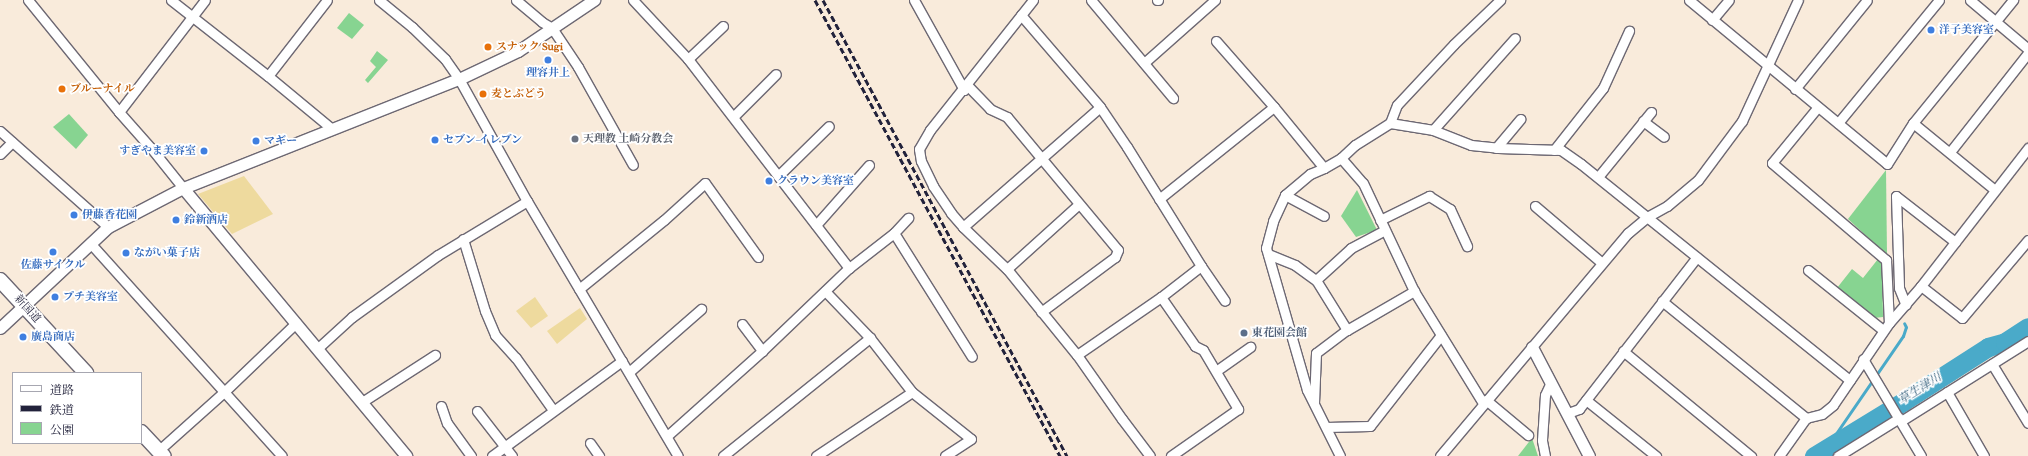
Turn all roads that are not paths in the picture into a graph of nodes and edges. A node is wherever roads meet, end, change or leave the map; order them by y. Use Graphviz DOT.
graph roads {
  1 [pos="28,0"];
  2 [pos="171,0"];
  3 [pos="205,0"];
  4 [pos="328,0"];
  5 [pos="379,0"];
  6 [pos="516,0"];
  7 [pos="594,0"];
  8 [pos="633,0"];
  9 [pos="914,0"];
  10 [pos="1033,0"];
  11 [pos="1091,0"];
  12 [pos="1215,0"];
  13 [pos="1500,0"];
  14 [pos="1688,0"];
  15 [pos="1728,0"];
  16 [pos="1798,0"];
  17 [pos="1867,0"];
  18 [pos="1939,0"];
  19 [pos="1970,0"];
  20 [pos="2013,0"];
  21 [pos="1022,15"];
  22 [pos="192,17"];
  23 [pos="1712,20"];
  24 [pos="1995,22"];
  25 [pos="723,26"];
  26 [pos="552,28"];
  27 [pos="1629,31"];
  28 [pos="1515,38"];
  29 [pos="1216,41"];
  30 [pos="2028,49"];
  31 [pos="2028,53"];
  32 [pos="688,59"];
  33 [pos="1144,63"];
  34 [pos="1767,65"];
  35 [pos="776,74"];
  36 [pos="268,76"];
  37 [pos="459,79"];
  38 [pos="965,88"];
  39 [pos="1795,89"];
  40 [pos="1173,98"];
  41 [pos="1274,106"];
  42 [pos="1100,107"];
  43 [pos="1818,108"];
  44 [pos="119,112"];
  45 [pos="1651,112"];
  46 [pos="734,116"];
  47 [pos="1520,119"];
  48 [pos="1643,121"];
  49 [pos="1390,123"];
  50 [pos="1913,123"];
  51 [pos="1838,124"];
  52 [pos="829,126"];
  53 [pos="332,129"];
  54 [pos="1433,130"];
  55 [pos="0,131"];
  56 [pos="1664,137"];
  57 [pos="12,142"];
  58 [pos="1496,148"];
  59 [pos="2028,148"];
  60 [pos="1554,150"];
  61 [pos="1950,152"];
  62 [pos="0,154"];
  63 [pos="1041,158"];
  64 [pos="1341,158"];
  65 [pos="634,165"];
  66 [pos="869,165"];
  67 [pos="1324,168"];
  68 [pos="778,176"];
  69 [pos="1598,177"];
  70 [pos="183,188"];
  71 [pos="1996,190"];
  72 [pos="1285,195"];
  73 [pos="1159,199"];
  74 [pos="527,201"];
  75 [pos="1079,204"];
  76 [pos="1535,206"];
  77 [pos="1324,216"];
  78 [pos="1647,217"];
  79 [pos="908,218"];
  80 [pos="1380,220"];
  81 [pos="816,225"];
  82 [pos="108,227"];
  83 [pos="963,227"];
  84 [pos="1385,230"];
  85 [pos="894,233"];
  86 [pos="463,239"];
  87 [pos="2028,240"];
  88 [pos="1955,242"];
  89 [pos="91,244"];
  90 [pos="1467,246"];
  91 [pos="1268,254"];
  92 [pos="758,257"];
  93 [pos="1697,257"];
  94 [pos="1602,263"];
  95 [pos="1201,266"];
  96 [pos="849,268"];
  97 [pos="1007,269"];
  98 [pos="1808,270"];
  99 [pos="0,280"];
  100 [pos="1316,280"];
  101 [pos="1921,286"];
  102 [pos="579,288"];
  103 [pos="825,291"];
  104 [pos="1414,291"];
  105 [pos="1160,297"];
  106 [pos="1662,301"];
  107 [pos="1225,302"];
  108 [pos="24,305"];
  109 [pos="1906,305"];
  110 [pos="701,309"];
  111 [pos="1041,312"];
  112 [pos="296,323"];
  113 [pos="742,324"];
  114 [pos="1886,326"];
  115 [pos="0,328"];
  116 [pos="1347,330"];
  117 [pos="1441,335"];
  118 [pos="870,338"];
  119 [pos="2028,341"];
  120 [pos="1532,347"];
  121 [pos="318,348"];
  122 [pos="1250,348"];
  123 [pos="762,351"];
  124 [pos="1623,351"];
  125 [pos="435,355"];
  126 [pos="1077,355"];
  127 [pos="972,358"];
  128 [pos="1863,359"];
  129 [pos="622,361"];
  130 [pos="1992,364"];
  131 [pos="1216,371"];
  132 [pos="85,372"];
  133 [pos="629,372"];
  134 [pos="1850,380"];
  135 [pos="1551,382"];
  136 [pos="224,392"];
  137 [pos="912,392"];
  138 [pos="1947,392"];
  139 [pos="1586,400"];
  140 [pos="362,402"];
  141 [pos="1484,402"];
  142 [pos="1314,404"];
  143 [pos="441,406"];
  144 [pos="553,410"];
  145 [pos="477,411"];
  146 [pos="1568,413"];
  147 [pos="1806,418"];
  148 [pos="1899,418"];
  149 [pos="2028,423"];
  150 [pos="1326,427"];
  151 [pos="142,433"];
  152 [pos="1528,435"];
  153 [pos="667,436"];
  154 [pos="590,443"];
  155 [pos="506,447"];
  156 [pos="161,453"];
  157 [pos="282,456"];
  158 [pos="406,456"];
  159 [pos="471,456"];
  160 [pos="492,456"];
  161 [pos="512,456"];
  162 [pos="599,456"];
  163 [pos="678,456"];
  164 [pos="723,456"];
  165 [pos="816,456"];
  166 [pos="945,456"];
  167 [pos="1150,456"];
  168 [pos="1171,456"];
  169 [pos="1340,456"];
  170 [pos="1440,456"];
  171 [pos="1544,456"];
  172 [pos="1589,456"];
  173 [pos="1656,456"];
  174 [pos="1751,456"];
  175 [pos="1779,456"];
  176 [pos="1838,456"];
  177 [pos="1921,456"];
  178 [pos="1984,456"];
  1 -- 44 [label="street"];
  2 -- 22 [label="street"];
  3 -- 22 [label="street"];
  4 -- 36 [label="street"];
  5 -- 37 [label="street"];
  6 -- 26 [label="street"];
  7 -- 26 [label="street"];
  8 -- 32 [label="street"];
  9 -- 38 [label="street"];
  10 -- 21 [label="street"];
  11 -- 33 [label="street"];
  12 -- 33 [label="street"];
  13 -- 49 [label="street"];
  14 -- 23 [label="street"];
  15 -- 23 [label="street"];
  16 -- 34 [label="street"];
  17 -- 39 [label="street"];
  18 -- 51 [label="street"];
  19 -- 24 [label="street"];
  20 -- 24 [label="street"];
  21 -- 38 [label="street"];
  21 -- 42 [label="street"];
  22 -- 36 [label="street"];
  22 -- 44 [label="street"];
  23 -- 34 [label="street"];
  24 -- 30 [label="street"];
  24 -- 50 [label="street"];
  25 -- 32 [label="street"];
  26 -- 37 [label="street"];
  26 -- 65 [label="street"];
  27 -- 60 [label="street"];
  28 -- 54 [label="street"];
  29 -- 41 [label="street"];
  31 -- 61 [label="street"];
  32 -- 46 [label="street"];
  33 -- 40 [label="street"];
  34 -- 39 [label="street"];
  34 -- 78 [label="street"];
  35 -- 46 [label="street"];
  36 -- 53 [label="street"];
  37 -- 53 [label="street"];
  37 -- 74 [label="street"];
  38 -- 63 [label="street"];
  38 -- 83 [label="street"];
  39 -- 43 [label="street"];
  41 -- 67 [label="street"];
  41 -- 73 [label="street"];
  42 -- 63 [label="street"];
  42 -- 73 [label="street"];
  43 -- 51 [label="street"];
  43 -- 114 [label="street"];
  44 -- 70 [label="street"];
  45 -- 48 [label="street"];
  46 -- 68 [label="street"];
  47 -- 58 [label="street"];
  48 -- 56 [label="street"];
  48 -- 69 [label="street"];
  49 -- 54 [label="street"];
  49 -- 64 [label="street"];
  50 -- 51 [label="street"];
  50 -- 61 [label="street"];
  52 -- 68 [label="street"];
  53 -- 70 [label="street"];
  54 -- 58 [label="street"];
  55 -- 57 [label="street"];
  57 -- 62 [label="street"];
  57 -- 82 [label="street"];
  58 -- 60 [label="street"];
  59 -- 71 [label="street"];
  60 -- 69 [label="street"];
  61 -- 71 [label="street"];
  63 -- 75 [label="street"];
  63 -- 83 [label="street"];
  64 -- 67 [label="street"];
  64 -- 80 [label="street"];
  66 -- 81 [label="street"];
  67 -- 72 [label="street"];
  68 -- 81 [label="street"];
  69 -- 78 [label="street"];
  70 -- 82 [label="street"];
  70 -- 112 [label="street"];
  71 -- 88 [label="street"];
  72 -- 77 [label="street"];
  72 -- 91 [label="street"];
  73 -- 95 [label="street"];
  74 -- 86 [label="street"];
  74 -- 102 [label="street"];
  75 -- 97 [label="street"];
  75 -- 111 [label="street"];
  76 -- 94 [label="street"];
  78 -- 93 [label="street"];
  78 -- 94 [label="street"];
  79 -- 85 [label="street"];
  80 -- 84 [label="street"];
  80 -- 90 [label="street"];
  81 -- 96 [label="street"];
  82 -- 89 [label="street"];
  83 -- 97 [label="street"];
  84 -- 100 [label="street"];
  84 -- 104 [label="street"];
  85 -- 96 [label="street"];
  85 -- 127 [label="street"];
  86 -- 121 [label="street"];
  86 -- 144 [label="street"];
  87 -- 101 [label="street"];
  88 -- 101 [label="street"];
  88 -- 109 [label="street"];
  89 -- 108 [label="street"];
  89 -- 136 [label="street"];
  91 -- 100 [label="street"];
  91 -- 142 [label="street"];
  92 -- 102 [label="street"];
  93 -- 106 [label="street"];
  93 -- 134 [label="street"];
  94 -- 120 [label="street"];
  95 -- 105 [label="street"];
  95 -- 107 [label="street"];
  96 -- 103 [label="street"];
  97 -- 111 [label="street"];
  98 -- 114 [label="street"];
  99 -- 108 [label="main road, 新国道"];
  100 -- 116 [label="street"];
  101 -- 109 [label="street"];
  102 -- 129 [label="street"];
  103 -- 118 [label="street"];
  103 -- 123 [label="street"];
  104 -- 116 [label="street"];
  104 -- 117 [label="street"];
  105 -- 126 [label="street"];
  105 -- 131 [label="street"];
  106 -- 124 [label="street"];
  106 -- 147 [label="street"];
  108 -- 115 [label="street"];
  108 -- 132 [label="main road, 新国道"];
  109 -- 114 [label="street"];
  110 -- 133 [label="street"];
  111 -- 126 [label="street"];
  112 -- 121 [label="street"];
  112 -- 136 [label="street"];
  113 -- 123 [label="street"];
  114 -- 128 [label="street"];
  116 -- 142 [label="street"];
  117 -- 141 [label="street"];
  117 -- 150 [label="street"];
  118 -- 137 [label="street"];
  118 -- 164 [label="street"];
  119 -- 130 [label="street"];
  120 -- 135 [label="street"];
  120 -- 141 [label="street"];
  121 -- 140 [label="street"];
  122 -- 131 [label="street"];
  123 -- 153 [label="street"];
  124 -- 139 [label="street"];
  124 -- 174 [label="street"];
  125 -- 140 [label="street"];
  126 -- 167 [label="street"];
  128 -- 134 [label="street"];
  128 -- 148 [label="street"];
  129 -- 133 [label="street"];
  129 -- 144 [label="street"];
  130 -- 138 [label="street"];
  130 -- 149 [label="street"];
  131 -- 168 [label="street"];
  133 -- 153 [label="street"];
  134 -- 147 [label="street"];
  135 -- 146 [label="street"];
  135 -- 171 [label="street"];
  136 -- 156 [label="street"];
  136 -- 157 [label="street"];
  137 -- 165 [label="street"];
  137 -- 166 [label="street"];
  138 -- 148 [label="street"];
  138 -- 178 [label="street"];
  139 -- 146 [label="street"];
  139 -- 173 [label="street"];
  140 -- 158 [label="street"];
  141 -- 152 [label="street"];
  141 -- 170 [label="street"];
  142 -- 150 [label="street"];
  143 -- 159 [label="street"];
  144 -- 155 [label="street"];
  145 -- 155 [label="street"];
  146 -- 172 [label="street"];
  147 -- 175 [label="street"];
  148 -- 176 [label="street"];
  148 -- 177 [label="street"];
  150 -- 169 [label="street"];
  151 -- 156 [label="main road"];
  153 -- 163 [label="street"];
  154 -- 162 [label="street"];
  155 -- 160 [label="street"];
  155 -- 161 [label="street"];
}
